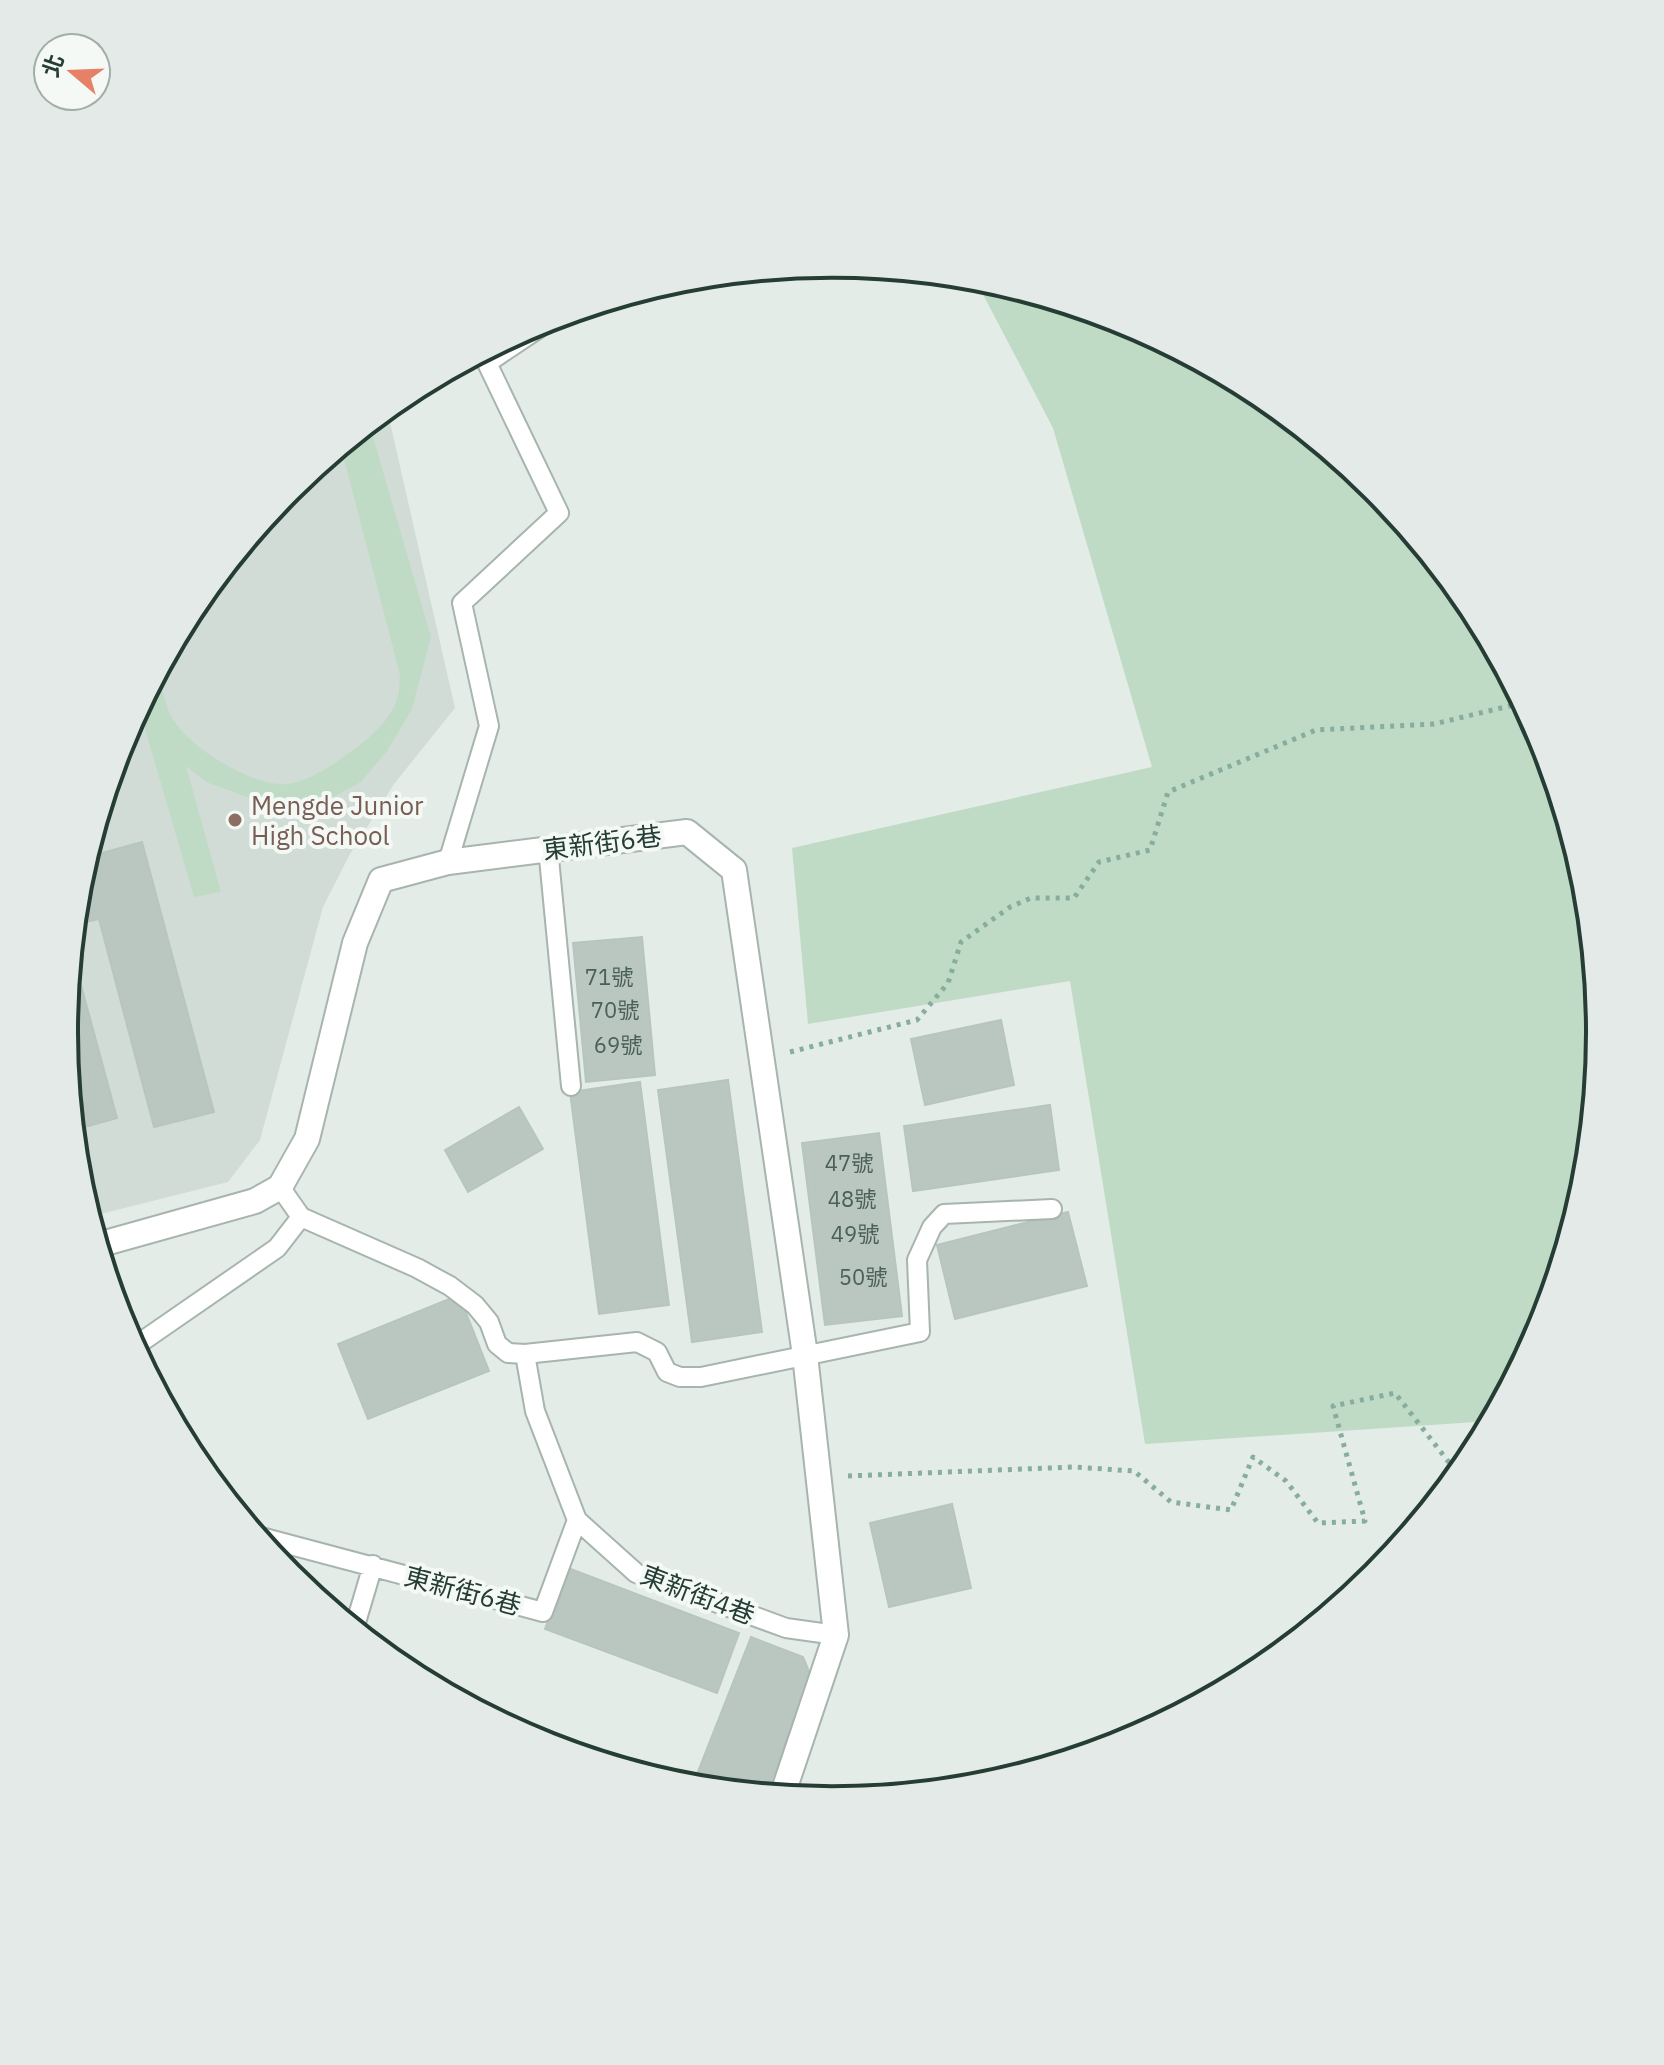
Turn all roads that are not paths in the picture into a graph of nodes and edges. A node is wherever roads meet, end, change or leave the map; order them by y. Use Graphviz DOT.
graph roads {
  1 [pos="491,361"];
  2 [pos="548,848"];
  3 [pos="448,862"];
  4 [pos="571,1086"];
  5 [pos="280,1187"];
  6 [pos="1052,1209"];
  7 [pos="301,1217"];
  8 [pos="108,1242"];
  9 [pos="144,1340"];
  10 [pos="525,1354"];
  11 [pos="805,1355"];
  12 [pos="577,1520"];
  13 [pos="275,1540"];
  14 [pos="373,1565"];
  15 [pos="357,1618"];
  16 [pos="836,1635"];
  17 [pos="786,1785"];
  1 -- 3 [label="lane"];
  2 -- 3 [label="street, 東新街6巷"];
  2 -- 4 [label="lane"];
  2 -- 11 [label="street, 東新街6巷"];
  3 -- 5 [label="street, 東新街6巷"];
  5 -- 7 [label="lane"];
  5 -- 8 [label="street"];
  6 -- 11 [label="lane"];
  7 -- 9 [label="lane"];
  7 -- 10 [label="lane"];
  10 -- 11 [label="lane"];
  10 -- 12 [label="lane"];
  11 -- 16 [label="street"];
  12 -- 14 [label="lane, 東新街6巷"];
  12 -- 16 [label="lane, 東新街4巷"];
  13 -- 14 [label="lane, 東新街6巷"];
  14 -- 15 [label="lane"];
  16 -- 17 [label="street"];
}
